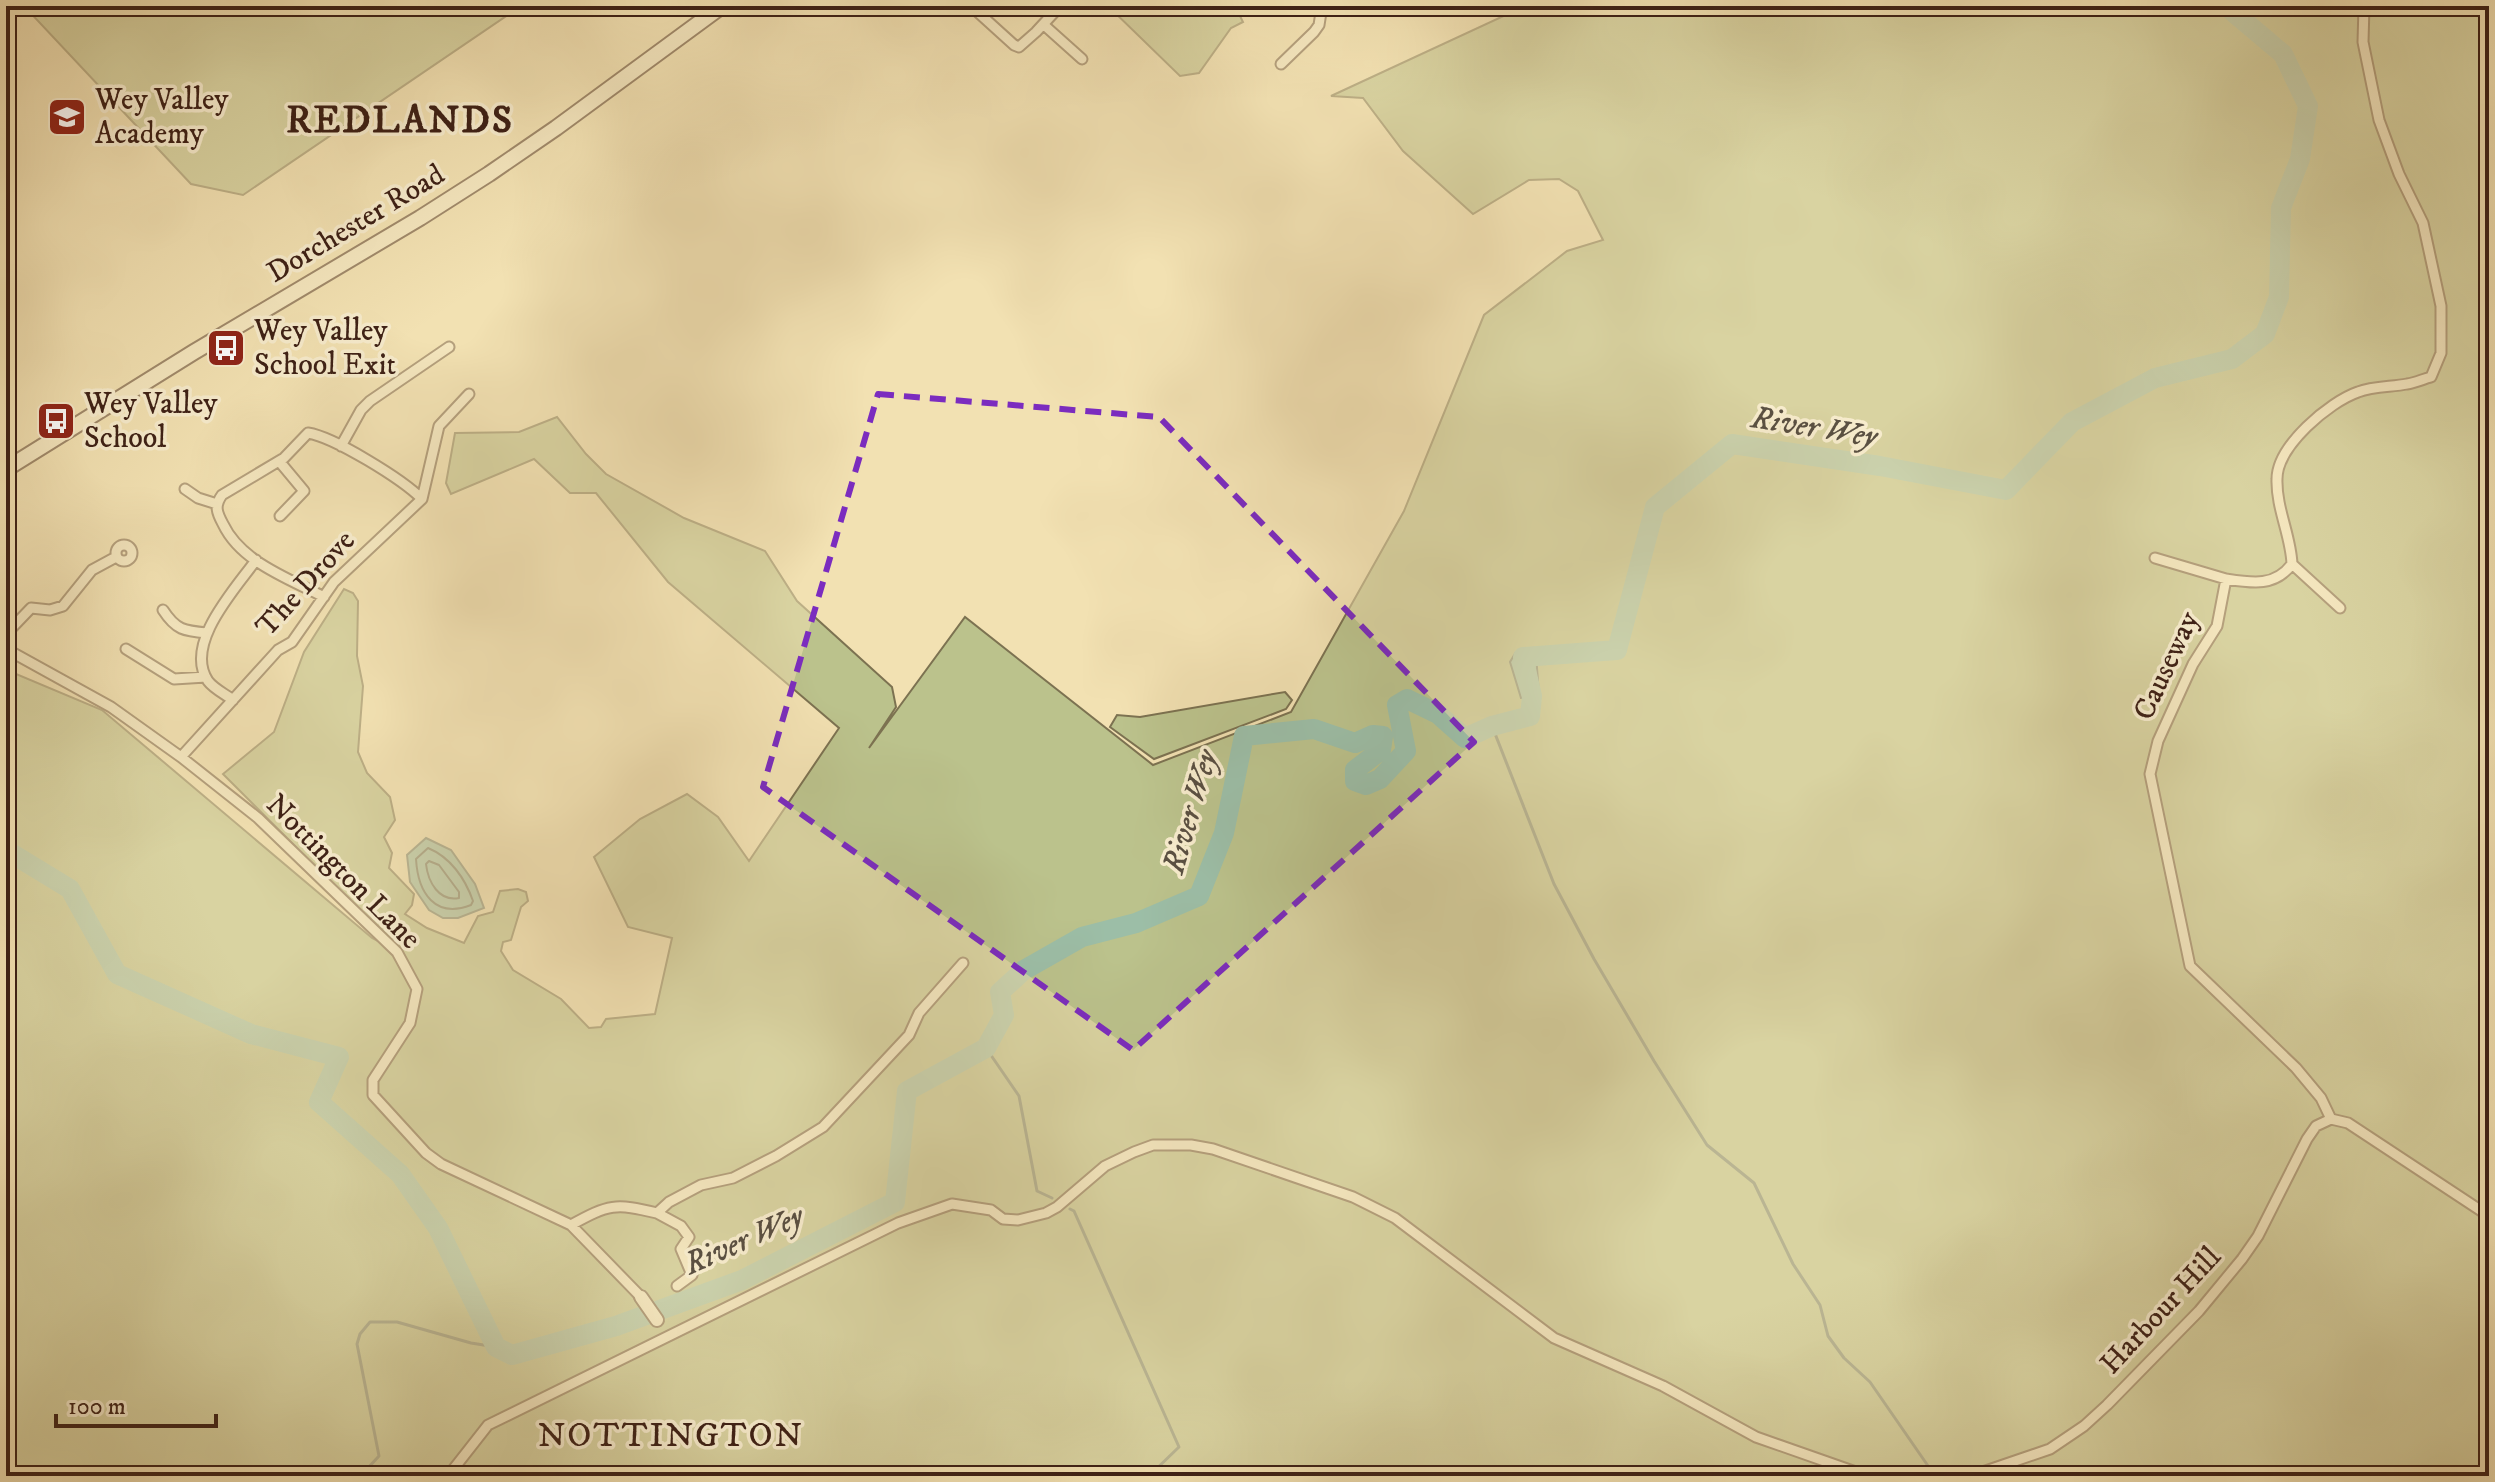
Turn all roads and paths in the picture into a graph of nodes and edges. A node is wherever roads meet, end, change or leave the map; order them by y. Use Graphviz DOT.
graph roads {
  1 [pos="722,6"];
  2 [pos="971,6"];
  3 [pos="1060,6"];
  4 [pos="1322,6"];
  5 [pos="2364,6"];
  6 [pos="1044,25"];
  7 [pos="1082,59"];
  8 [pos="1281,64"];
  9 [pos="449,347"];
  10 [pos="469,394"];
  11 [pos="341,446"];
  12 [pos="279,461"];
  13 [pos="6,469"];
  14 [pos="185,489"];
  15 [pos="422,499"];
  16 [pos="217,504"];
  17 [pos="280,516"];
  18 [pos="116,557"];
  19 [pos="2155,558"];
  20 [pos="256,560"];
  21 [pos="2292,564"];
  22 [pos="2226,579"];
  23 [pos="324,597"];
  24 [pos="2340,608"];
  25 [pos="163,610"];
  26 [pos="207,633"];
  27 [pos="6,634"];
  28 [pos="126,649"];
  29 [pos="8,655"];
  30 [pos="206,677"];
  31 [pos="233,700"];
  32 [pos="181,757"];
  33 [pos="963,963"];
  34 [pos="2331,1119"];
  35 [pos="657,1213"];
  36 [pos="2489,1216"];
  37 [pos="571,1225"];
  38 [pos="677,1286"];
  39 [pos="641,1297"];
  40 [pos="657,1320"];
  41 [pos="661,1338"];
  42 [pos="448,1476"];
  43 [pos="1867,1476"];
  44 [pos="1971,1476"];
  1 -- 13 [label="main road, Dorchester Road"];
  2 -- 6 [label="street"];
  3 -- 6 [label="street"];
  4 -- 8 [label="street"];
  5 -- 21 [label="street"];
  6 -- 7 [label="street"];
  9 -- 11 [label="street"];
  10 -- 15 [label="street"];
  11 -- 12 [label="street"];
  11 -- 15 [label="street"];
  12 -- 16 [label="street"];
  12 -- 17 [label="street"];
  14 -- 16 [label="street"];
  15 -- 23 [label="street, The Drove"];
  16 -- 20 [label="street"];
  18 -- 27 [label="street"];
  19 -- 22 [label="street"];
  20 -- 23 [label="street"];
  20 -- 26 [label="street"];
  21 -- 22 [label="street"];
  21 -- 24 [label="street"];
  22 -- 34 [label="street, Causeway"];
  23 -- 31 [label="street, The Drove"];
  25 -- 26 [label="street"];
  26 -- 30 [label="street"];
  28 -- 30 [label="street"];
  29 -- 32 [label="street, Nottington Lane"];
  30 -- 31 [label="street"];
  31 -- 32 [label="street, The Drove"];
  32 -- 37 [label="street, Nottington Lane"];
  33 -- 35 [label="street"];
  34 -- 36 [label="street"];
  34 -- 44 [label="street, Harbour Hill"];
  35 -- 37 [label="street"];
  35 -- 38 [label="street"];
  37 -- 39 [label="street, Nottington Lane"];
  39 -- 40 [label="street"];
  40 -- 41 [label="street"];
  41 -- 42 [label="street"];
  41 -- 43 [label="street"];
}
